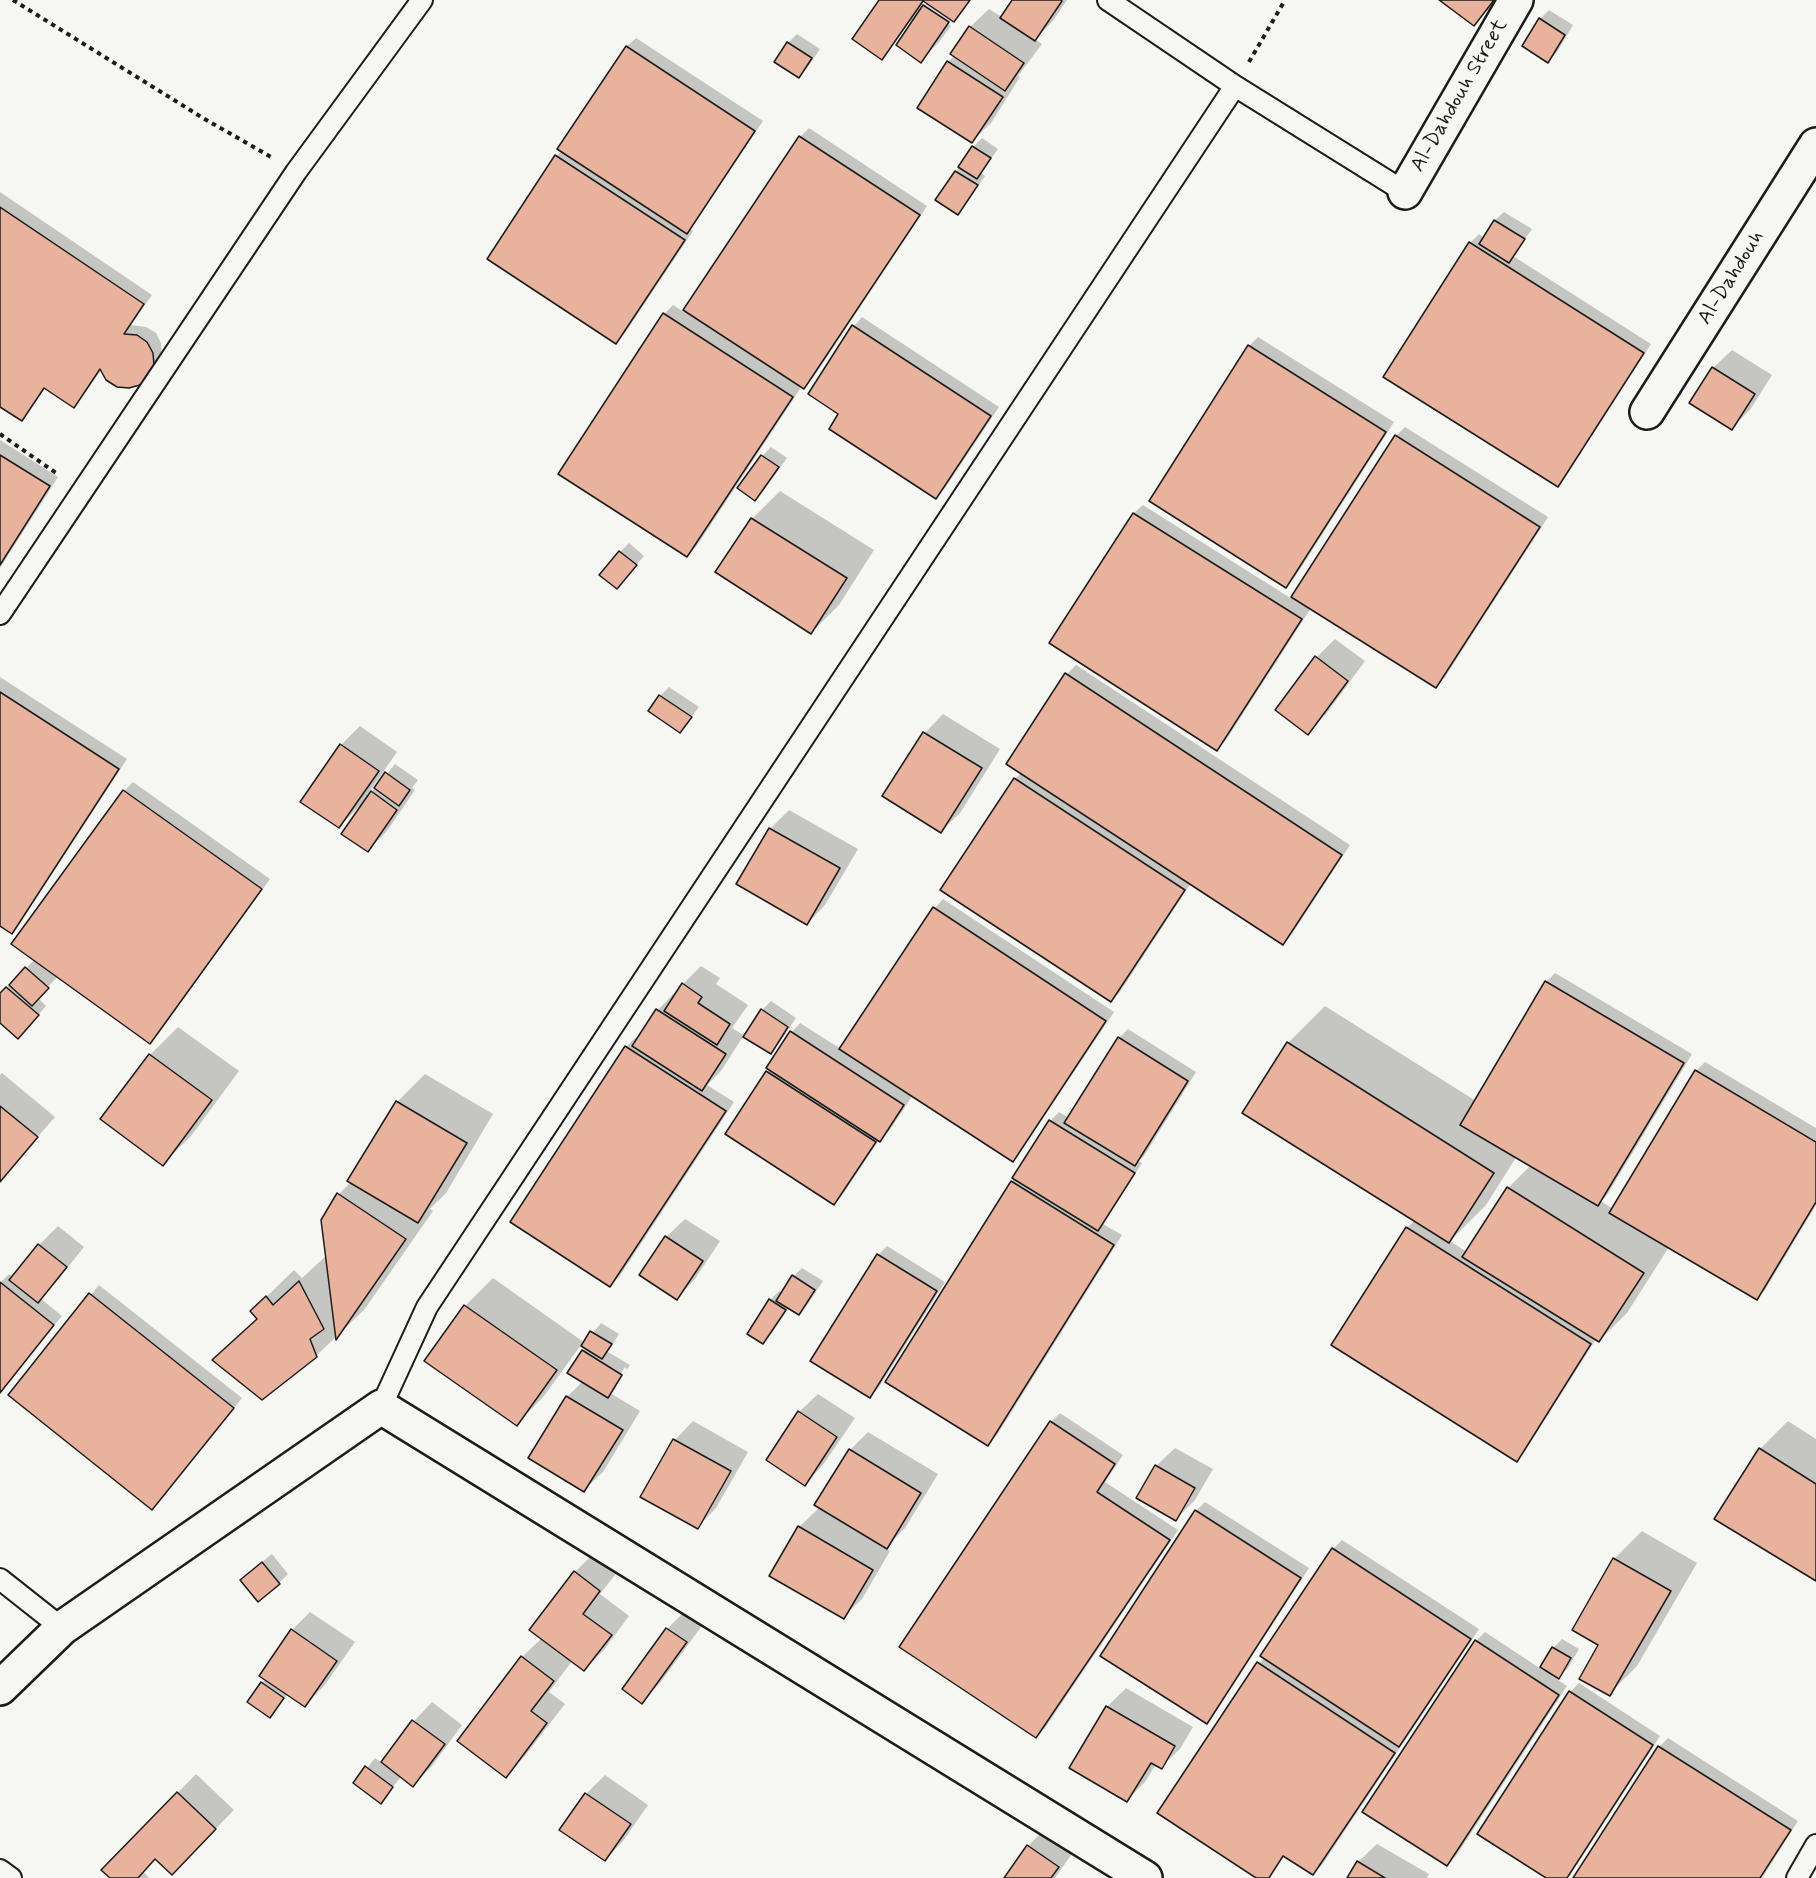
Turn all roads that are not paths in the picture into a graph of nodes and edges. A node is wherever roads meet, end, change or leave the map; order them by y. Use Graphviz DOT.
graph roads {
  1 [pos="422,0"];
  2 [pos="1108,0"];
  3 [pos="1516,0"];
  4 [pos="1235,86"];
  5 [pos="1816,145"];
  6 [pos="1405,192"];
  7 [pos="1647,412"];
  8 [pos="0,614"];
  9 [pos="381,1407"];
  10 [pos="0,1579"];
  11 [pos="62,1628"];
  12 [pos="0,1688"];
  13 [pos="1816,1845"];
  14 [pos="0,1870"];
  15 [pos="11,1878"];
  16 [pos="1145,1878"];
  17 [pos="1797,1878"];
  1 -- 8 [label="lane"];
  2 -- 4 [label="lane"];
  3 -- 6 [label="street, Al-Dahdouh Street"];
  4 -- 6 [label="lane"];
  4 -- 9 [label="lane"];
  5 -- 7 [label="street, Al-Dahdouh"];
  9 -- 11 [label="street"];
  9 -- 16 [label="street"];
  10 -- 11 [label="lane"];
  11 -- 12 [label="street"];
  13 -- 17 [label="lane"];
  14 -- 15 [label="lane"];
}
